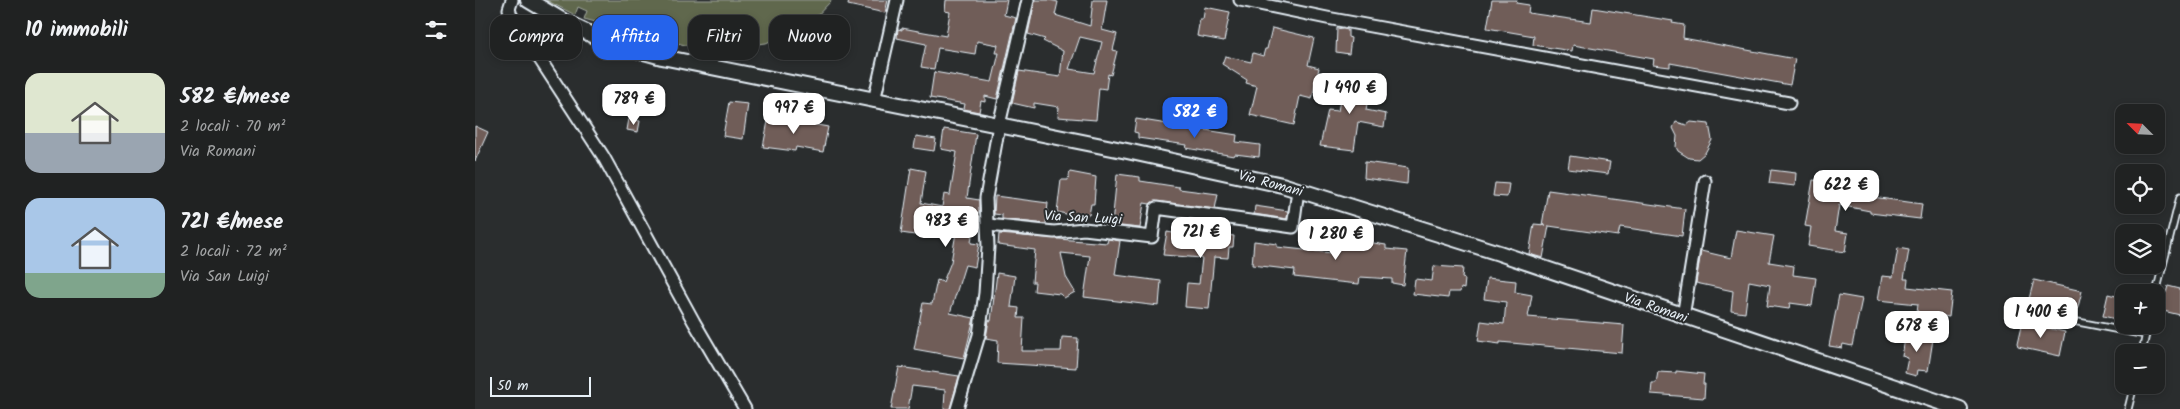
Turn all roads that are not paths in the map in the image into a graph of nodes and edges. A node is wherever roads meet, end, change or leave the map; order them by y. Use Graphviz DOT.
graph roads {
  1 [pos="512,0"];
  2 [pos="529,0"];
  3 [pos="897,0"];
  4 [pos="1028,0"];
  5 [pos="1240,0"];
  6 [pos="874,101"];
  7 [pos="1789,103"];
  8 [pos="999,125"];
  9 [pos="1705,182"];
  10 [pos="1298,190"];
  11 [pos="2180,197"];
  12 [pos="988,225"];
  13 [pos="2158,284"];
  14 [pos="2021,311"];
  15 [pos="1683,316"];
  16 [pos="2146,335"];
  17 [pos="2144,344"];
  18 [pos="2132,394"];
  19 [pos="745,409"];
  20 [pos="957,409"];
  21 [pos="1960,409"];
  22 [pos="2128,409"];
  1 -- 19 [label="street"];
  2 -- 6 [label="street, Via Romani"];
  3 -- 6 [label="street"];
  4 -- 8 [label="street"];
  5 -- 7 [label="street"];
  6 -- 8 [label="street, Via Romani"];
  8 -- 10 [label="street, Via Romani"];
  8 -- 12 [label="street"];
  9 -- 15 [label="street"];
  10 -- 12 [label="street, Via San Luigi"];
  10 -- 15 [label="street, Via Romani"];
  11 -- 13 [label="lane"];
  12 -- 20 [label="street"];
  14 -- 16 [label="lane"];
  15 -- 21 [label="street, Via Romani"];
  16 -- 17 [label="lane"];
  18 -- 22 [label="lane"];
}
